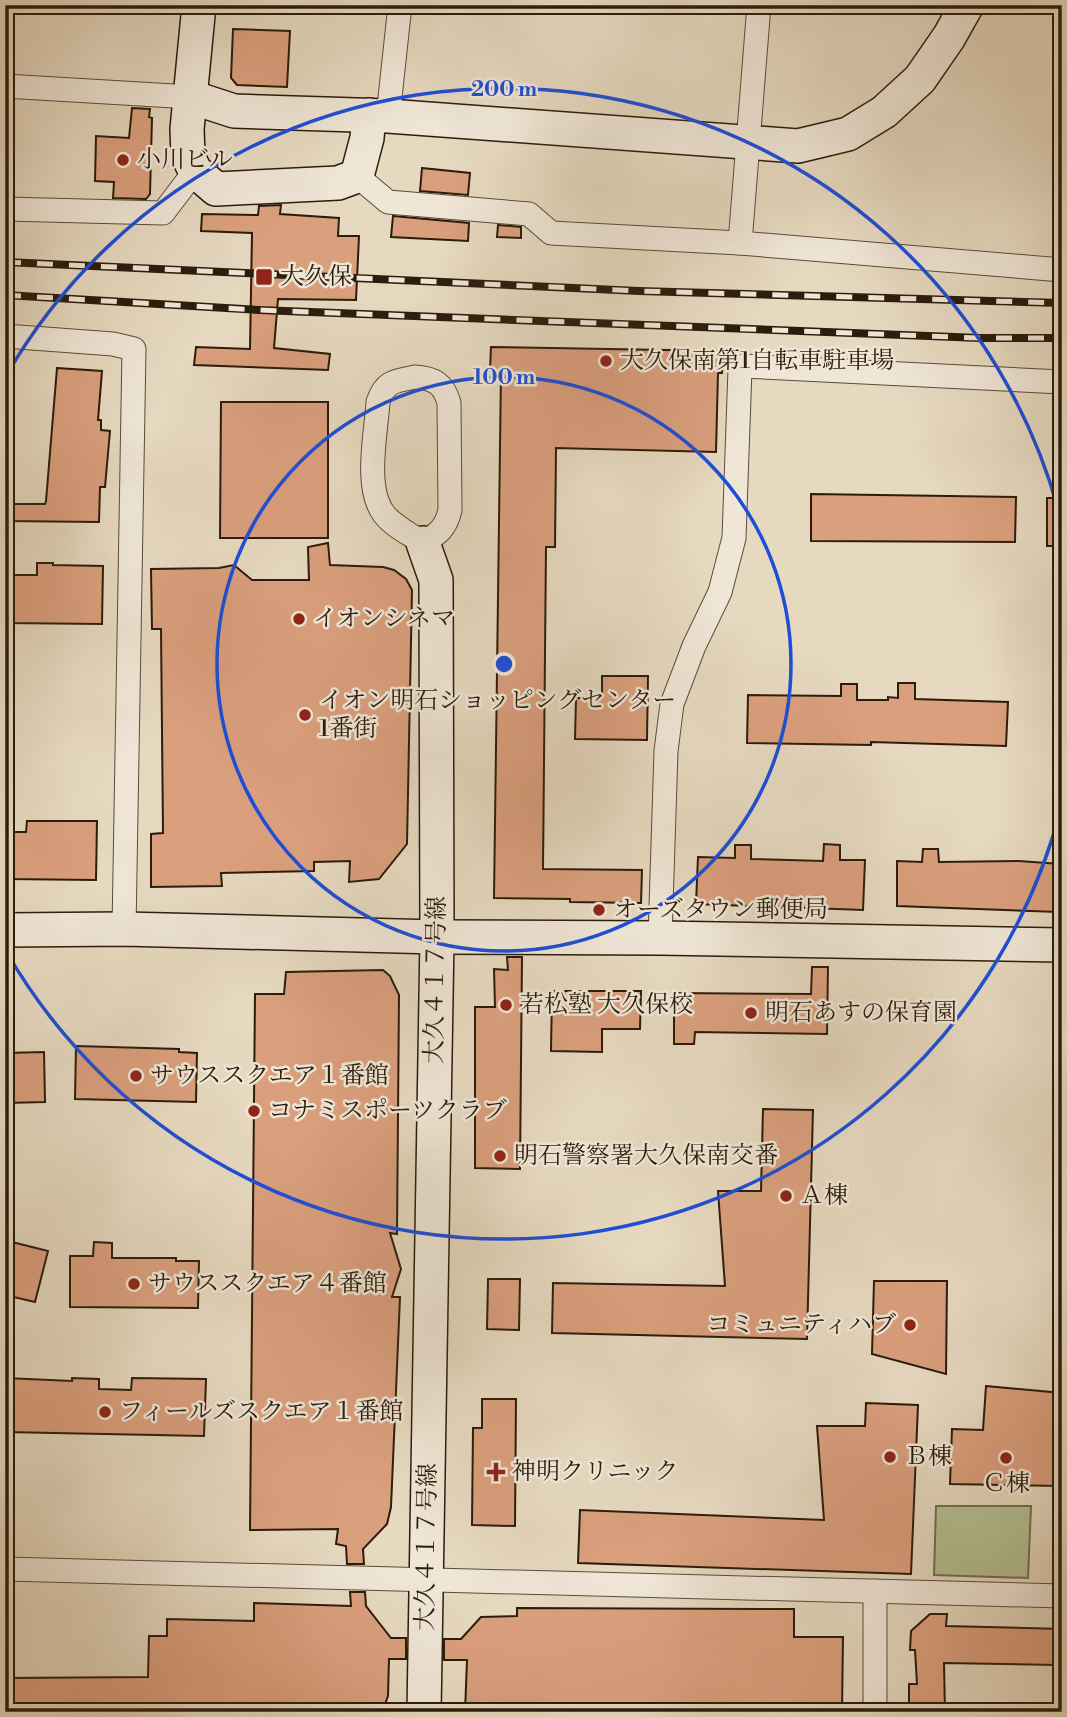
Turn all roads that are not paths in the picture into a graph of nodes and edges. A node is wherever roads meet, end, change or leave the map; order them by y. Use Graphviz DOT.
graph roads {
  1 [pos="199,5"];
  2 [pos="400,5"];
  3 [pos="759,5"];
  4 [pos="967,5"];
  5 [pos="5,86"];
  6 [pos="191,97"];
  7 [pos="378,116"];
  8 [pos="749,144"];
  9 [pos="357,176"];
  10 [pos="205,180"];
  11 [pos="5,209"];
  12 [pos="740,243"];
  13 [pos="1062,270"];
  14 [pos="5,336"];
  15 [pos="1062,382"];
  16 [pos="423,543"];
  17 [pos="124,929"];
  18 [pos="5,930"];
  19 [pos="437,937"];
  20 [pos="660,938"];
  21 [pos="1062,945"];
  22 [pos="5,1569"];
  23 [pos="427,1579"];
  24 [pos="875,1591"];
  25 [pos="1062,1596"];
  26 [pos="424,1712"];
  27 [pos="875,1712"];
  1 -- 6 [label="street"];
  2 -- 7 [label="street"];
  3 -- 8 [label="street"];
  4 -- 8 [label="street"];
  5 -- 6 [label="street"];
  6 -- 7 [label="street"];
  6 -- 10 [label="street"];
  7 -- 8 [label="street"];
  7 -- 9 [label="street"];
  8 -- 12 [label="street"];
  9 -- 10 [label="street"];
  9 -- 12 [label="street"];
  10 -- 11 [label="street"];
  12 -- 13 [label="street"];
  14 -- 17 [label="street"];
  15 -- 20 [label="street"];
  16 -- 16 [label="street"];
  16 -- 19 [label="street, 大久４１７号線"];
  17 -- 18 [label="street"];
  17 -- 19 [label="street"];
  19 -- 20 [label="street"];
  19 -- 23 [label="street, 大久４１７号線"];
  20 -- 21 [label="street"];
  22 -- 23 [label="street"];
  23 -- 24 [label="street"];
  23 -- 26 [label="street, 大久４１７号線"];
  24 -- 25 [label="street"];
  24 -- 27 [label="street"];
}
